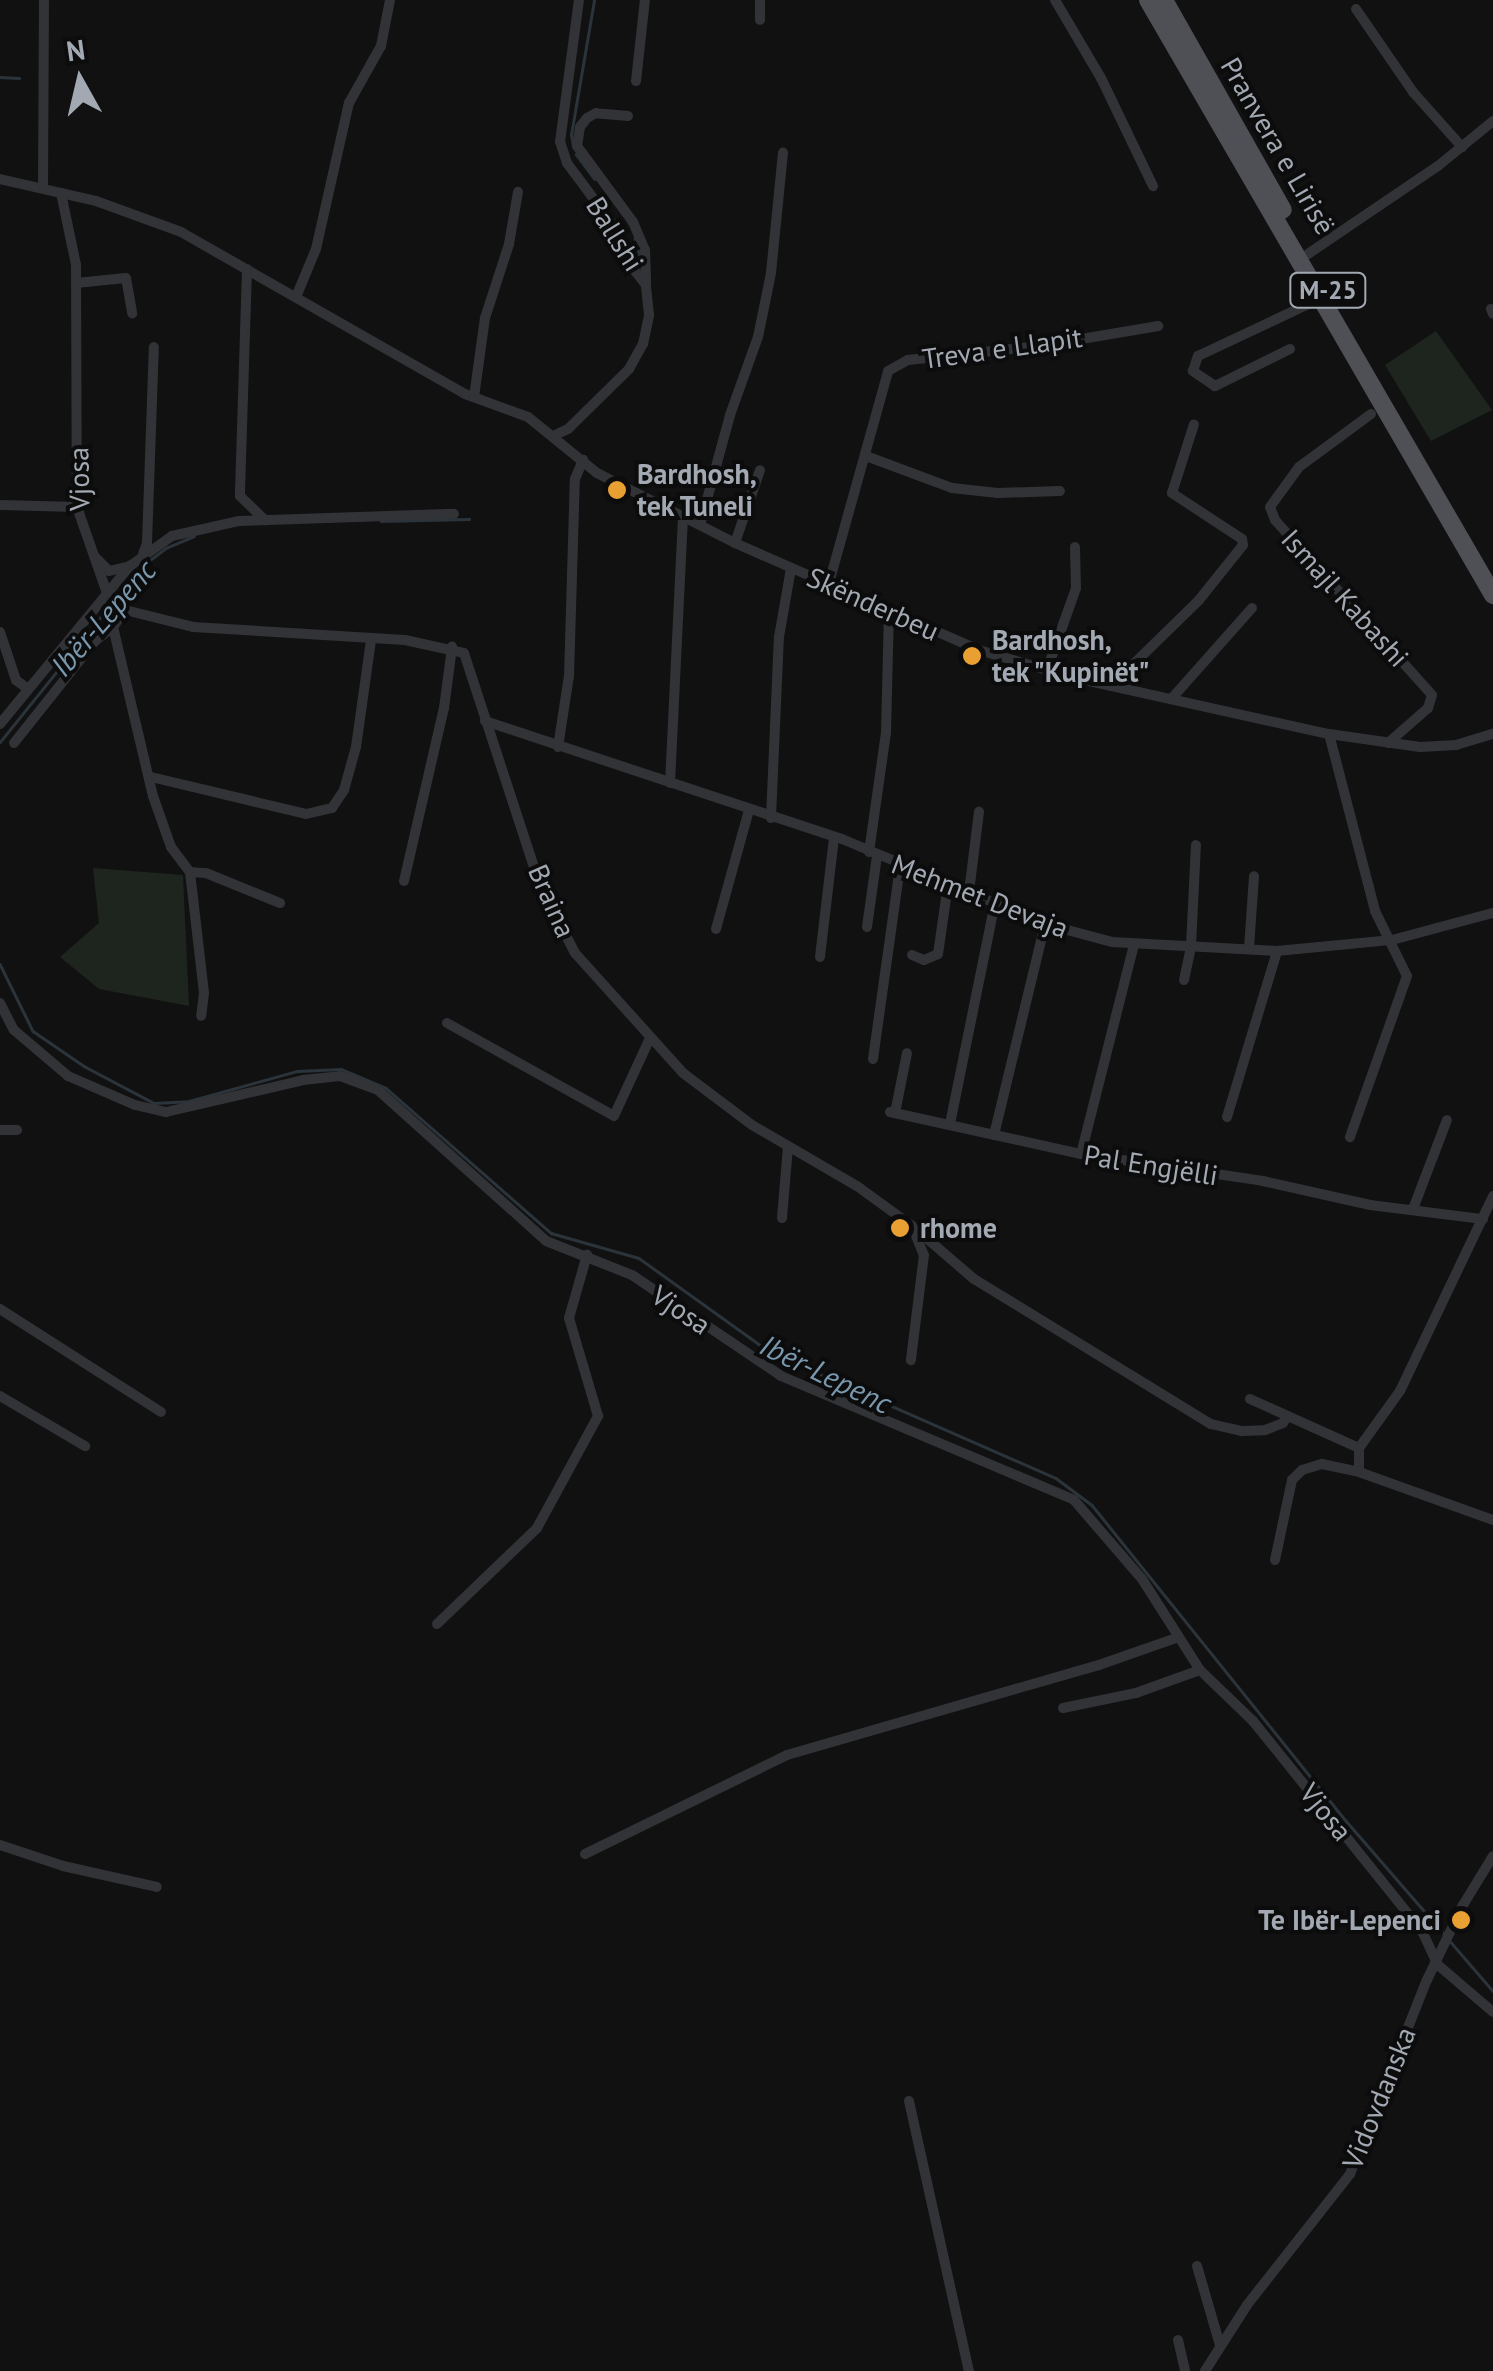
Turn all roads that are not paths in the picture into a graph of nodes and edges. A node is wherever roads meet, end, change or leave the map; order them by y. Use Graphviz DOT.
graph roads {
  1 [pos="44,0"];
  2 [pos="390,0"];
  3 [pos="579,0"];
  4 [pos="645,0"];
  5 [pos="760,0"];
  6 [pos="1056,0"];
  7 [pos="1148,0"];
  8 [pos="1164,0"];
  9 [pos="1356,9"];
  10 [pos="760,20"];
  11 [pos="636,81"];
  12 [pos="628,116"];
  13 [pos="1493,122"];
  14 [pos="1462,147"];
  15 [pos="784,152"];
  16 [pos="0,179"];
  17 [pos="1153,186"];
  18 [pos="43,188"];
  19 [pos="518,192"];
  20 [pos="61,193"];
  21 [pos="1308,254"];
  22 [pos="247,269"];
  23 [pos="76,282"];
  24 [pos="646,285"];
  25 [pos="296,296"];
  26 [pos="1320,298"];
  27 [pos="132,313"];
  28 [pos="1158,326"];
  29 [pos="154,347"];
  30 [pos="1290,349"];
  31 [pos="470,396"];
  32 [pos="1371,414"];
  33 [pos="1194,424"];
  34 [pos="556,438"];
  35 [pos="866,456"];
  36 [pos="581,458"];
  37 [pos="760,470"];
  38 [pos="1060,491"];
  39 [pos="0,506"];
  40 [pos="76,507"];
  41 [pos="454,514"];
  42 [pos="683,517"];
  43 [pos="265,520"];
  44 [pos="700,525"];
  45 [pos="736,543"];
  46 [pos="1075,547"];
  47 [pos="90,552"];
  48 [pos="142,555"];
  49 [pos="130,566"];
  50 [pos="791,568"];
  51 [pos="1493,580"];
  52 [pos="829,583"];
  53 [pos="106,593"];
  54 [pos="1493,596"];
  55 [pos="123,607"];
  56 [pos="1252,608"];
  57 [pos="889,610"];
  58 [pos="113,627"];
  59 [pos="0,632"];
  60 [pos="371,640"];
  61 [pos="452,648"];
  62 [pos="1046,670"];
  63 [pos="1110,686"];
  64 [pos="28,690"];
  65 [pos="1173,697"];
  66 [pos="485,721"];
  67 [pos="0,724"];
  68 [pos="1329,734"];
  69 [pos="1493,734"];
  70 [pos="14,743"];
  71 [pos="1388,743"];
  72 [pos="558,747"];
  73 [pos="151,777"];
  74 [pos="670,783"];
  75 [pos="749,810"];
  76 [pos="979,812"];
  77 [pos="771,818"];
  78 [pos="834,837"];
  79 [pos="1196,844"];
  80 [pos="873,854"];
  81 [pos="900,867"];
  82 [pos="190,872"];
  83 [pos="1254,876"];
  84 [pos="404,881"];
  85 [pos="948,884"];
  86 [pos="969,892"];
  87 [pos="280,902"];
  88 [pos="995,902"];
  89 [pos="1493,914"];
  90 [pos="1045,924"];
  91 [pos="867,927"];
  92 [pos="716,929"];
  93 [pos="1392,940"];
  94 [pos="1134,944"];
  95 [pos="1191,946"];
  96 [pos="1249,948"];
  97 [pos="1277,951"];
  98 [pos="912,955"];
  99 [pos="820,957"];
  100 [pos="1184,980"];
  101 [pos="0,1003"];
  102 [pos="200,1016"];
  103 [pos="447,1023"];
  104 [pos="650,1038"];
  105 [pos="906,1053"];
  106 [pos="873,1058"];
  107 [pos="1227,1117"];
  108 [pos="951,1119"];
  109 [pos="1447,1120"];
  110 [pos="0,1130"];
  111 [pos="18,1130"];
  112 [pos="994,1135"];
  113 [pos="1350,1136"];
  114 [pos="788,1146"];
  115 [pos="1081,1154"];
  116 [pos="1493,1196"];
  117 [pos="1413,1209"];
  118 [pos="782,1218"];
  119 [pos="1483,1219"];
  120 [pos="912,1226"];
  121 [pos="588,1255"];
  122 [pos="0,1309"];
  123 [pos="911,1360"];
  124 [pos="0,1396"];
  125 [pos="1250,1400"];
  126 [pos="161,1412"];
  127 [pos="1288,1416"];
  128 [pos="86,1446"];
  129 [pos="1359,1448"];
  130 [pos="1359,1472"];
  131 [pos="1493,1520"];
  132 [pos="1275,1560"];
  133 [pos="436,1624"];
  134 [pos="1176,1638"];
  135 [pos="1200,1670"];
  136 [pos="1063,1708"];
  137 [pos="0,1845"];
  138 [pos="586,1854"];
  139 [pos="1493,1856"];
  140 [pos="157,1888"];
  141 [pos="1438,1965"];
  142 [pos="1493,2012"];
  143 [pos="908,2100"];
  144 [pos="1197,2266"];
  145 [pos="1178,2340"];
  146 [pos="1220,2345"];
  147 [pos="969,2371"];
  148 [pos="1185,2371"];
  149 [pos="1205,2371"];
  1 -- 18 [label="street"];
  2 -- 25 [label="street"];
  3 -- 24 [label="street, Ballshi"];
  4 -- 11 [label="street"];
  5 -- 10 [label="street"];
  6 -- 17 [label="street"];
  7 -- 26 [label="main road, Pranvera e Lirisë"];
  8 -- 21 [label="main road, Pranvera e Lirisë / M-25"];
  9 -- 14 [label="street"];
  12 -- 24 [label="street"];
  13 -- 14 [label="street"];
  14 -- 21 [label="street"];
  15 -- 44 [label="street"];
  16 -- 18 [label="street"];
  18 -- 20 [label="street"];
  19 -- 31 [label="street"];
  20 -- 22 [label="street, Skënderbeu"];
  20 -- 23 [label="street, Vjosa"];
  21 -- 51 [label="main road, Pranvera e Lirisë / M-25"];
  22 -- 25 [label="street, Skënderbeu"];
  22 -- 43 [label="street"];
  23 -- 27 [label="street"];
  23 -- 40 [label="street, Vjosa"];
  24 -- 34 [label="street, Ballshi"];
  25 -- 31 [label="street, Skënderbeu"];
  26 -- 30 [label="street"];
  26 -- 54 [label="main road, Pranvera e Lirisë"];
  28 -- 35 [label="street, Treva e Llapit"];
  29 -- 48 [label="street"];
  31 -- 34 [label="street, Skënderbeu"];
  32 -- 71 [label="street, Ismajl Kabashi"];
  33 -- 63 [label="street"];
  34 -- 36 [label="street, Skënderbeu"];
  35 -- 38 [label="street"];
  35 -- 52 [label="street, Treva e Llapit"];
  36 -- 42 [label="street, Skënderbeu"];
  36 -- 72 [label="street"];
  37 -- 45 [label="street"];
  39 -- 40 [label="street"];
  40 -- 47 [label="street, Vjosa"];
  41 -- 43 [label="street"];
  42 -- 44 [label="street, Skënderbeu"];
  42 -- 74 [label="street"];
  43 -- 48 [label="street"];
  44 -- 45 [label="street, Skënderbeu"];
  45 -- 50 [label="street, Skënderbeu"];
  46 -- 62 [label="street"];
  47 -- 49 [label="street"];
  47 -- 53 [label="street, Vjosa"];
  48 -- 49 [label="street"];
  49 -- 53 [label="street"];
  50 -- 52 [label="street, Skënderbeu"];
  50 -- 77 [label="street"];
  52 -- 57 [label="street, Skënderbeu"];
  53 -- 55 [label="street"];
  53 -- 64 [label="street"];
  55 -- 58 [label="street"];
  55 -- 60 [label="street"];
  56 -- 65 [label="street"];
  57 -- 62 [label="street, Skënderbeu"];
  57 -- 80 [label="street"];
  58 -- 70 [label="street"];
  58 -- 73 [label="street"];
  59 -- 64 [label="street"];
  60 -- 61 [label="street"];
  60 -- 73 [label="street"];
  61 -- 66 [label="street, Braina"];
  61 -- 84 [label="street"];
  62 -- 63 [label="street, Skënderbeu"];
  63 -- 65 [label="street, Skënderbeu"];
  64 -- 67 [label="street"];
  65 -- 68 [label="street, Skënderbeu"];
  66 -- 72 [label="street, Mehmet Devaja"];
  66 -- 104 [label="street, Braina"];
  68 -- 71 [label="street, Skënderbeu"];
  68 -- 93 [label="street"];
  69 -- 71 [label="street, Skënderbeu"];
  72 -- 74 [label="street, Mehmet Devaja"];
  73 -- 82 [label="street"];
  74 -- 75 [label="street, Mehmet Devaja"];
  75 -- 77 [label="street, Mehmet Devaja"];
  75 -- 92 [label="street"];
  76 -- 86 [label="street"];
  77 -- 78 [label="street, Mehmet Devaja"];
  78 -- 80 [label="street, Mehmet Devaja"];
  78 -- 99 [label="street"];
  79 -- 95 [label="street"];
  80 -- 81 [label="street, Mehmet Devaja"];
  80 -- 91 [label="street"];
  81 -- 85 [label="street, Mehmet Devaja"];
  81 -- 106 [label="street"];
  82 -- 87 [label="street"];
  82 -- 102 [label="street"];
  83 -- 96 [label="street"];
  85 -- 86 [label="street, Mehmet Devaja"];
  85 -- 98 [label="street"];
  86 -- 88 [label="street, Mehmet Devaja"];
  88 -- 90 [label="street, Mehmet Devaja"];
  88 -- 108 [label="street"];
  89 -- 93 [label="street, Mehmet Devaja"];
  90 -- 94 [label="street, Mehmet Devaja"];
  90 -- 112 [label="street"];
  93 -- 97 [label="street, Mehmet Devaja"];
  93 -- 113 [label="street"];
  94 -- 95 [label="street, Mehmet Devaja"];
  94 -- 115 [label="street"];
  95 -- 96 [label="street, Mehmet Devaja"];
  95 -- 100 [label="street"];
  96 -- 97 [label="street, Mehmet Devaja"];
  97 -- 107 [label="street"];
  101 -- 121 [label="street, Vjosa"];
  103 -- 104 [label="street"];
  104 -- 114 [label="street, Braina"];
  105 -- 112 [label="street, Pal Engjëlli"];
  109 -- 117 [label="street"];
  110 -- 111 [label="street"];
  112 -- 115 [label="street, Pal Engjëlli"];
  114 -- 118 [label="street"];
  114 -- 120 [label="street, Braina"];
  115 -- 117 [label="street, Pal Engjëlli"];
  116 -- 119 [label="street"];
  117 -- 119 [label="street, Pal Engjëlli"];
  119 -- 129 [label="street"];
  120 -- 123 [label="street"];
  120 -- 127 [label="street, Braina"];
  121 -- 133 [label="street"];
  121 -- 134 [label="street, Vjosa"];
  122 -- 126 [label="street"];
  124 -- 128 [label="street"];
  125 -- 127 [label="street"];
  127 -- 129 [label="street"];
  129 -- 130 [label="street"];
  130 -- 131 [label="street"];
  130 -- 132 [label="street"];
  134 -- 135 [label="street, Vjosa"];
  134 -- 138 [label="street"];
  135 -- 136 [label="street"];
  135 -- 141 [label="street, Vjosa"];
  137 -- 140 [label="street"];
  139 -- 141 [label="street, Vidovdanska"];
  141 -- 142 [label="street, Vjosa"];
  141 -- 146 [label="street, Vidovdanska"];
  143 -- 147 [label="street"];
  144 -- 146 [label="street"];
  145 -- 148 [label="street"];
  146 -- 149 [label="street, Vidovdanska"];
}
